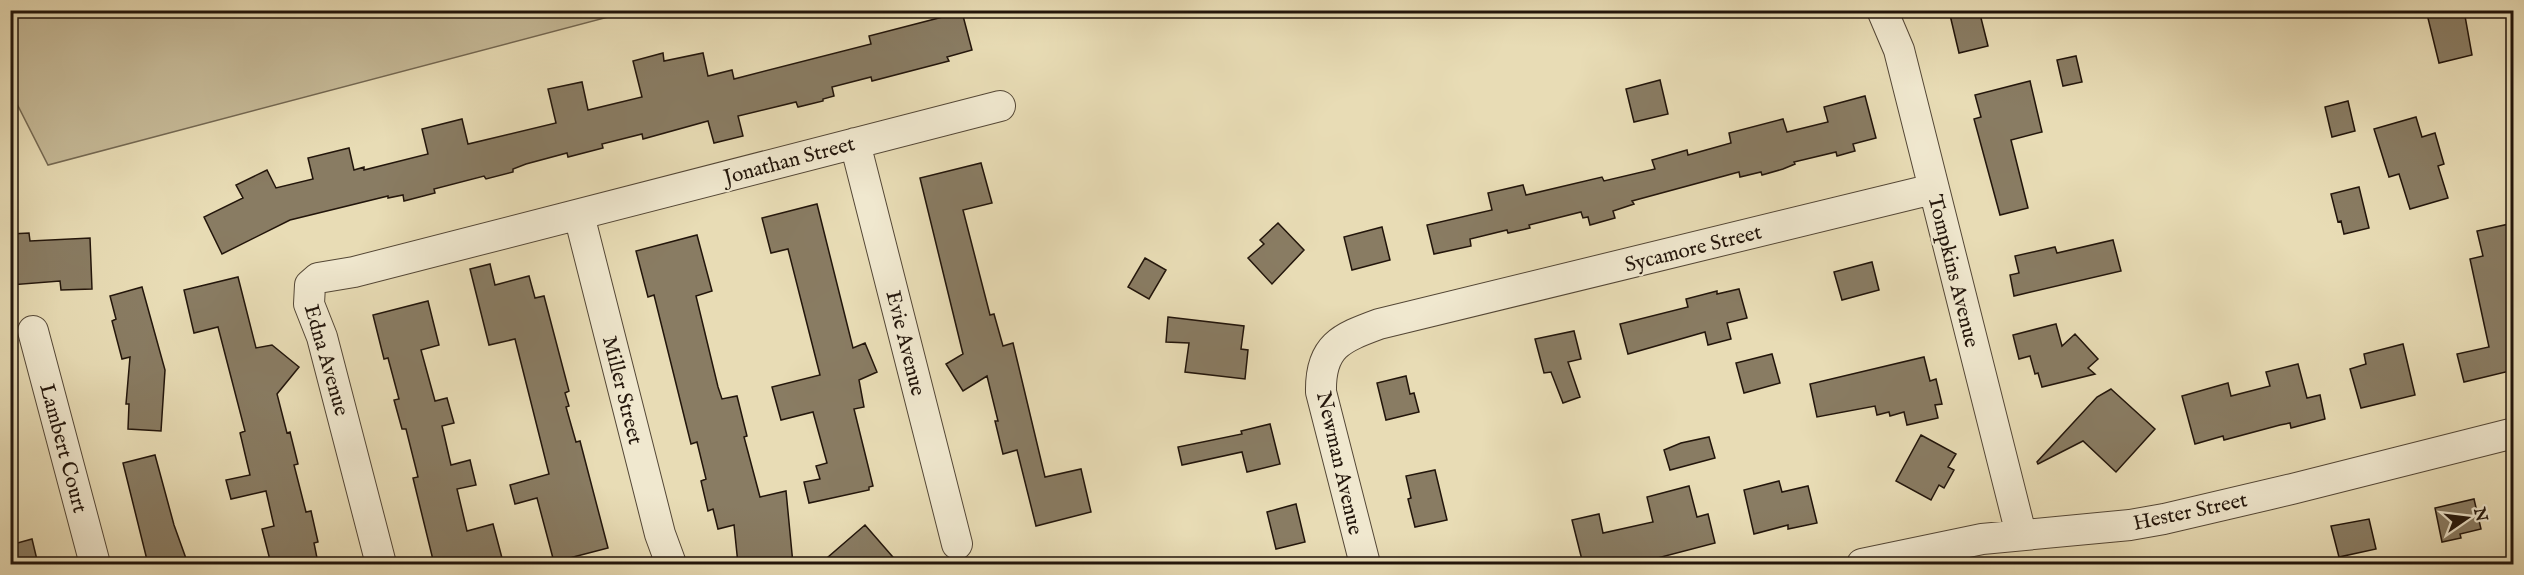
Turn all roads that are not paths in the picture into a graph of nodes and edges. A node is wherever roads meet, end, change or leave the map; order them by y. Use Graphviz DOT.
graph roads {
  1 [pos="1882,10"];
  2 [pos="1000,106"];
  3 [pos="855,143"];
  4 [pos="1933,189"];
  5 [pos="579,215"];
  6 [pos="1453,307"];
  7 [pos="33,331"];
  8 [pos="2514,433"];
  9 [pos="2021,534"];
  10 [pos="957,544"];
  11 [pos="95,564"];
  12 [pos="381,564"];
  13 [pos="671,564"];
  14 [pos="1365,564"];
  15 [pos="1862,564"];
  1 -- 4 [label="street, Tompkins Avenue"];
  2 -- 3 [label="street, Jonathan Street"];
  3 -- 5 [label="street, Jonathan Street"];
  3 -- 10 [label="street, Evie Avenue"];
  4 -- 6 [label="street, Sycamore Street"];
  4 -- 9 [label="street, Tompkins Avenue"];
  5 -- 12 [label="street, Edna Avenue"];
  5 -- 13 [label="street, Miller Street"];
  6 -- 14 [label="street, Newman Avenue"];
  7 -- 11 [label="street, Lambert Court"];
  8 -- 9 [label="street, Hester Street"];
  9 -- 15 [label="street, Hester Street"];
}
